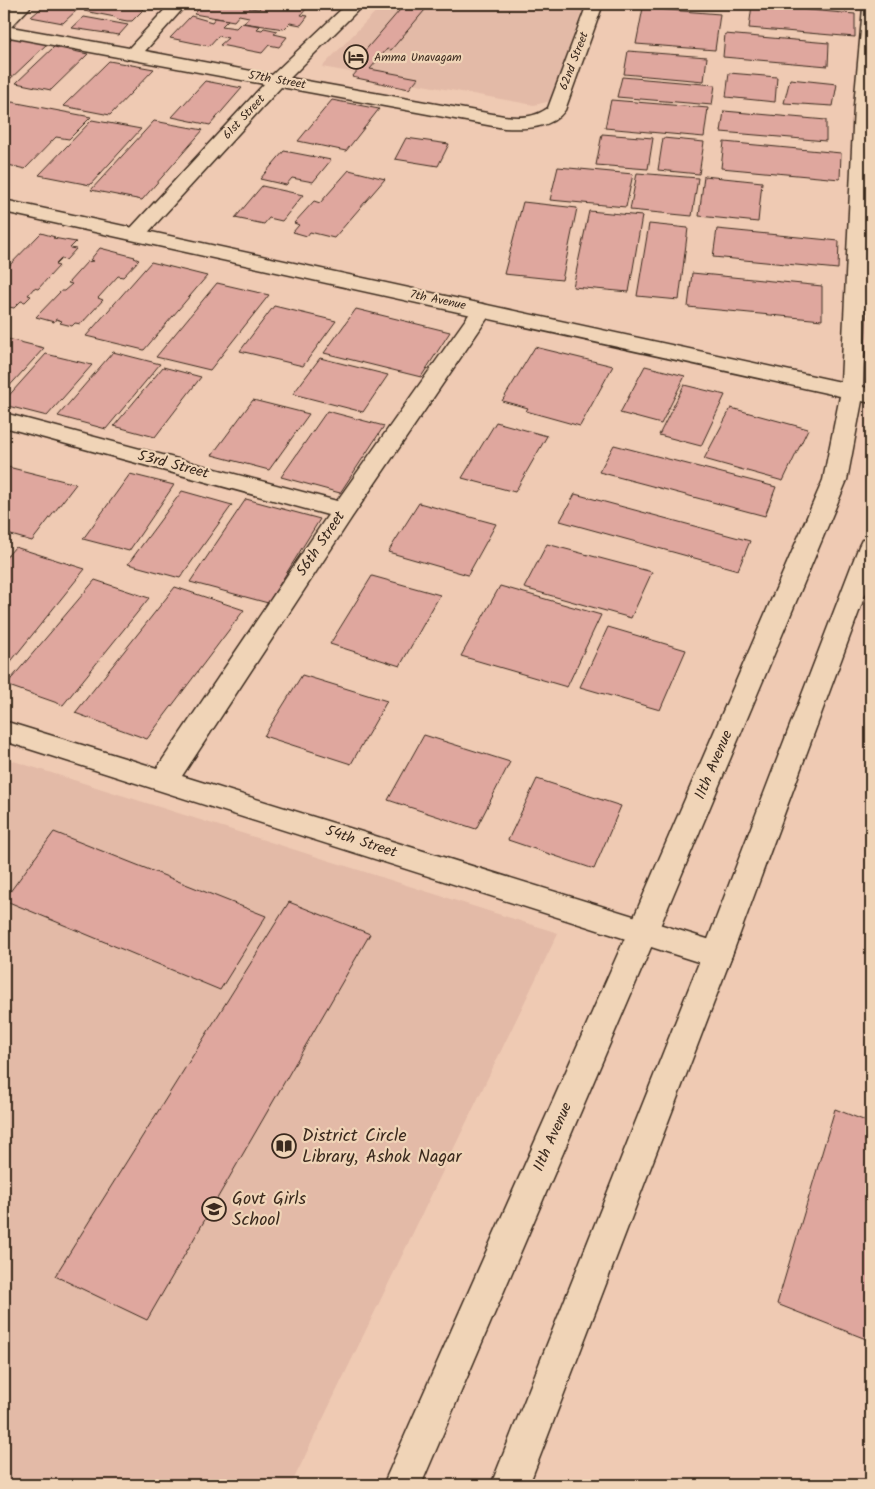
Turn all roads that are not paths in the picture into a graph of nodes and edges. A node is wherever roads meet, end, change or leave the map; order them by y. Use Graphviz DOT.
graph roads {
  1 [pos="25,4"];
  2 [pos="179,4"];
  3 [pos="356,4"];
  4 [pos="595,4"];
  5 [pos="871,8"];
  6 [pos="4,24"];
  7 [pos="4,32"];
  8 [pos="133,54"];
  9 [pos="277,80"];
  10 [pos="867,106"];
  11 [pos="549,116"];
  12 [pos="4,206"];
  13 [pos="136,234"];
  14 [pos="482,310"];
  15 [pos="862,394"];
  16 [pos="4,420"];
  17 [pos="343,511"];
  18 [pos="871,546"];
  19 [pos="4,730"];
  20 [pos="164,780"];
  21 [pos="643,931"];
  22 [pos="717,955"];
  23 [pos="402,1485"];
  24 [pos="510,1485"];
  1 -- 6 [label="main road"];
  2 -- 8 [label="main road"];
  3 -- 9 [label="main road, 61st Street"];
  4 -- 11 [label="main road, 62nd Street"];
  5 -- 10 [label="main road, 11th Avenue"];
  7 -- 8 [label="main road, 57th Street"];
  8 -- 9 [label="main road, 57th Street"];
  9 -- 11 [label="main road, 57th Street"];
  9 -- 13 [label="main road, 61st Street"];
  10 -- 15 [label="main road, 11th Avenue"];
  12 -- 13 [label="main road, 7th Avenue"];
  13 -- 14 [label="main road, 7th Avenue"];
  14 -- 15 [label="main road, 7th Avenue"];
  14 -- 17 [label="main road, 56th Street"];
  15 -- 21 [label="main road, 11th Avenue"];
  16 -- 17 [label="main road, 53rd Street"];
  17 -- 20 [label="main road, 56th Street"];
  18 -- 22 [label="main road"];
  19 -- 20 [label="main road, 54th Street"];
  20 -- 21 [label="main road, 54th Street"];
  21 -- 22 [label="main road, 54th Street"];
  21 -- 23 [label="main road, 11th Avenue"];
  22 -- 24 [label="main road"];
}
